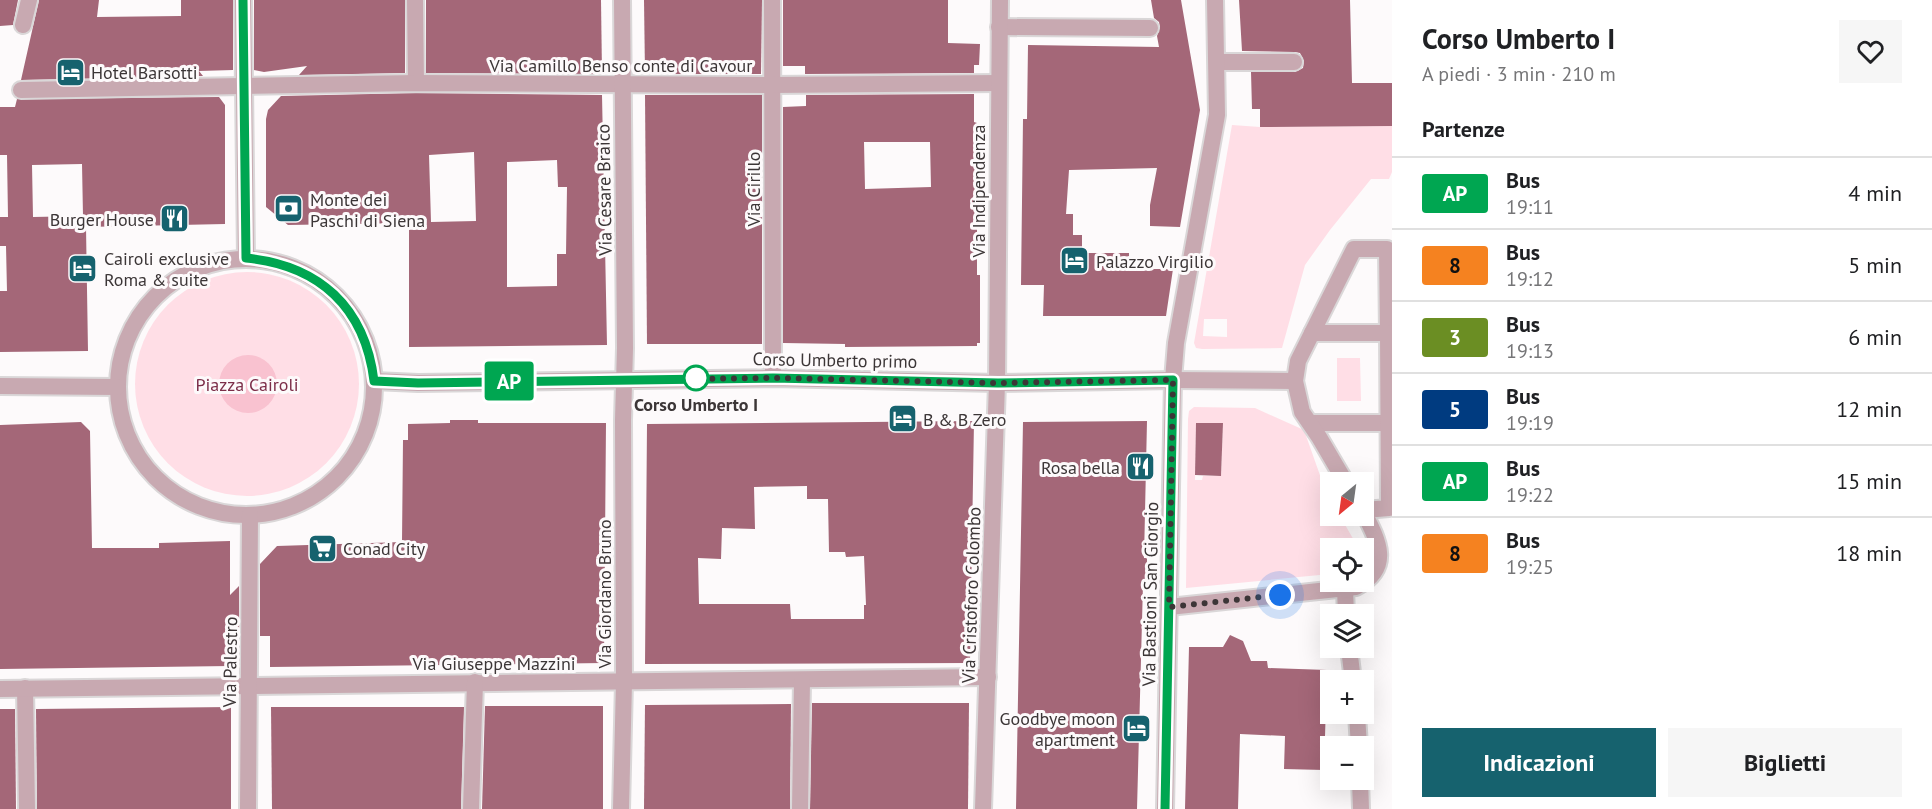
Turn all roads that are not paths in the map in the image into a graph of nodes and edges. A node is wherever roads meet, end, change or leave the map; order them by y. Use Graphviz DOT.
graph roads {
  1 [pos="29,0"];
  2 [pos="243,0"];
  3 [pos="415,0"];
  4 [pos="622,0"];
  5 [pos="772,0"];
  6 [pos="1000,0"];
  7 [pos="1215,0"];
  8 [pos="23,25"];
  9 [pos="999,27"];
  10 [pos="1150,28"];
  11 [pos="1217,62"];
  12 [pos="1294,62"];
  13 [pos="416,83"];
  14 [pos="998,83"];
  15 [pos="623,85"];
  16 [pos="772,85"];
  17 [pos="244,87"];
  18 [pos="21,90"];
  19 [pos="246,258"];
  20 [pos="1312,333"];
  21 [pos="1388,333"];
  22 [pos="773,378"];
  23 [pos="625,379"];
  24 [pos="1173,380"];
  25 [pos="374,381"];
  26 [pos="1295,381"];
  27 [pos="998,383"];
  28 [pos="0,386"];
  29 [pos="117,387"];
  30 [pos="1310,423"];
  31 [pos="1389,423"];
  32 [pos="1339,472"];
  33 [pos="1374,510"];
  34 [pos="250,515"];
  35 [pos="1371,526"];
  36 [pos="1374,571"];
  37 [pos="1320,592"];
  38 [pos="1169,607"];
  39 [pos="988,677"];
  40 [pos="802,681"];
  41 [pos="475,682"];
  42 [pos="624,682"];
  43 [pos="249,685"];
  44 [pos="25,688"];
  45 [pos="0,689"];
  46 [pos="1360,790"];
  47 [pos="27,809"];
  48 [pos="248,809"];
  49 [pos="471,809"];
  50 [pos="621,809"];
  51 [pos="800,809"];
  52 [pos="983,809"];
  53 [pos="1165,809"];
  54 [pos="1361,809"];
  1 -- 8 [label="street"];
  2 -- 17 [label="street"];
  3 -- 13 [label="street"];
  4 -- 15 [label="street, Via Cesare Braico"];
  5 -- 16 [label="street, Via Cirillo"];
  6 -- 9 [label="street, Via Indipendenza"];
  7 -- 11 [label="street, Via Bastioni San Giorgio"];
  9 -- 10 [label="street"];
  9 -- 14 [label="street, Via Indipendenza"];
  11 -- 12 [label="street"];
  11 -- 24 [label="street, Via Bastioni San Giorgio"];
  13 -- 15 [label="street, Via Camillo Benso conte di Cavour"];
  13 -- 17 [label="street, Via Camillo Benso conte di Cavour"];
  14 -- 16 [label="street, Via Camillo Benso conte di Cavour"];
  14 -- 27 [label="street, Via Indipendenza"];
  15 -- 16 [label="street, Via Camillo Benso conte di Cavour"];
  15 -- 23 [label="street, Via Cesare Braico"];
  16 -- 22 [label="street, Via Cirillo"];
  17 -- 18 [label="street, Via Camillo Benso conte di Cavour"];
  17 -- 19 [label="street"];
  19 -- 25 [label="street"];
  19 -- 29 [label="street"];
  20 -- 21 [label="street"];
  20 -- 21 [label="street"];
  20 -- 26 [label="street"];
  21 -- 31 [label="street"];
  22 -- 23 [label="street, Corso Umberto primo"];
  22 -- 27 [label="street, Corso Umberto primo"];
  23 -- 25 [label="street, Corso Umberto primo"];
  23 -- 42 [label="street, Via Giordano Bruno"];
  24 -- 26 [label="street, Corso Umberto primo"];
  24 -- 27 [label="street, Corso Umberto primo"];
  24 -- 38 [label="street, Via Bastioni San Giorgio"];
  25 -- 34 [label="street"];
  26 -- 30 [label="street"];
  27 -- 39 [label="street, Via Cristoforo Colombo"];
  28 -- 29 [label="street"];
  29 -- 34 [label="street"];
  30 -- 31 [label="street"];
  30 -- 32 [label="street"];
  31 -- 33 [label="street"];
  34 -- 43 [label="street, Via Palestro"];
  35 -- 36 [label="street"];
  37 -- 38 [label="street"];
  38 -- 53 [label="street, Via Bastioni San Giorgio"];
  39 -- 40 [label="street, Via Giuseppe Mazzini"];
  39 -- 52 [label="street, Via Cristoforo Colombo"];
  40 -- 42 [label="street, Via Giuseppe Mazzini"];
  40 -- 51 [label="street"];
  41 -- 42 [label="street, Via Giuseppe Mazzini"];
  41 -- 43 [label="street, Via Giuseppe Mazzini"];
  41 -- 49 [label="street"];
  42 -- 50 [label="street, Via Giordano Bruno"];
  43 -- 44 [label="street, Via Giuseppe Mazzini"];
  43 -- 48 [label="street, Via Palestro"];
  44 -- 45 [label="street, Via Giuseppe Mazzini"];
  44 -- 47 [label="street"];
  46 -- 54 [label="street"];
}
